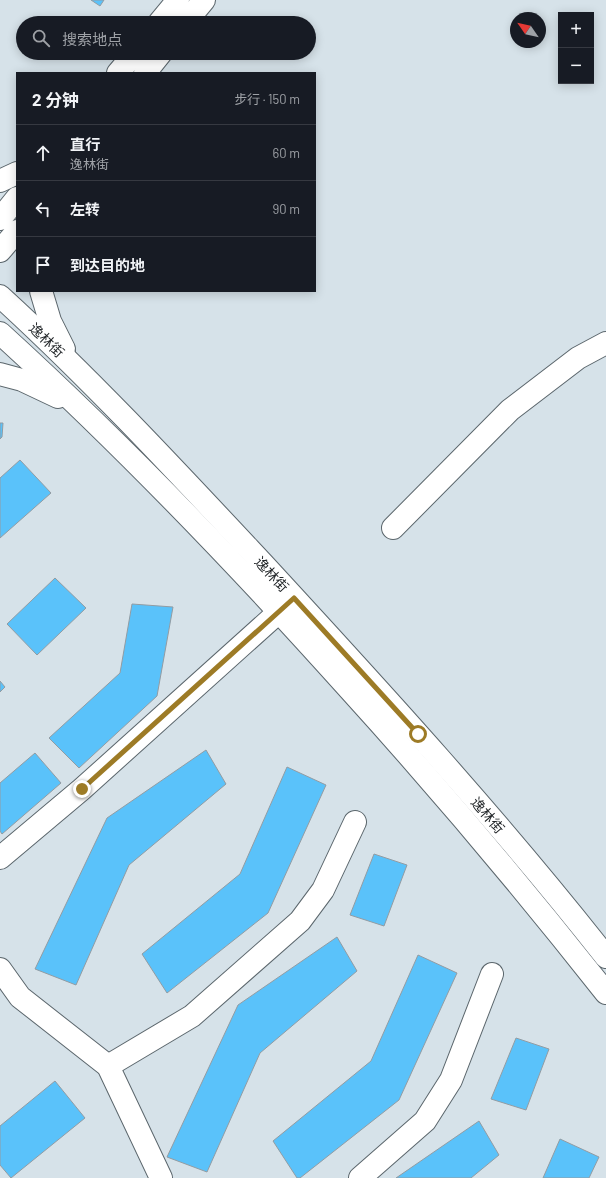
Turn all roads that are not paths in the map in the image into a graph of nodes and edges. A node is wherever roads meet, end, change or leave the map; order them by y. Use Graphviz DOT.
graph roads {
  1 [pos="178,0"];
  2 [pos="204,0"];
  3 [pos="165,16"];
  4 [pos="191,16"];
  5 [pos="129,60"];
  6 [pos="155,60"];
  7 [pos="119,72"];
  8 [pos="146,72"];
  9 [pos="16,173"];
  10 [pos="0,181"];
  11 [pos="16,199"];
  12 [pos="0,219"];
  13 [pos="16,232"];
  14 [pos="0,251"];
  15 [pos="41,292"];
  16 [pos="0,296"];
  17 [pos="0,333"];
  18 [pos="606,343"];
  19 [pos="0,374"];
  20 [pos="83,376"];
  21 [pos="88,416"];
  22 [pos="393,528"];
  23 [pos="287,604"];
  24 [pos="355,822"];
  25 [pos="0,858"];
  26 [pos="606,957"];
  27 [pos="0,969"];
  28 [pos="492,974"];
  29 [pos="606,993"];
  30 [pos="108,1066"];
  31 [pos="161,1178"];
  32 [pos="360,1178"];
  1 -- 3 [label="street"];
  2 -- 4 [label="street"];
  5 -- 7 [label="street"];
  6 -- 8 [label="street"];
  9 -- 10 [label="street"];
  11 -- 12 [label="street"];
  13 -- 14 [label="street"];
  15 -- 20 [label="street"];
  16 -- 20 [label="street, 逸林街"];
  17 -- 21 [label="street, 逸林街"];
  18 -- 22 [label="street"];
  19 -- 21 [label="street"];
  20 -- 23 [label="street, 逸林街"];
  21 -- 23 [label="street, 逸林街"];
  23 -- 25 [label="street"];
  23 -- 26 [label="street, 逸林街"];
  23 -- 29 [label="street, 逸林街"];
  24 -- 30 [label="street"];
  27 -- 30 [label="street"];
  28 -- 32 [label="street"];
  30 -- 31 [label="street"];
}
